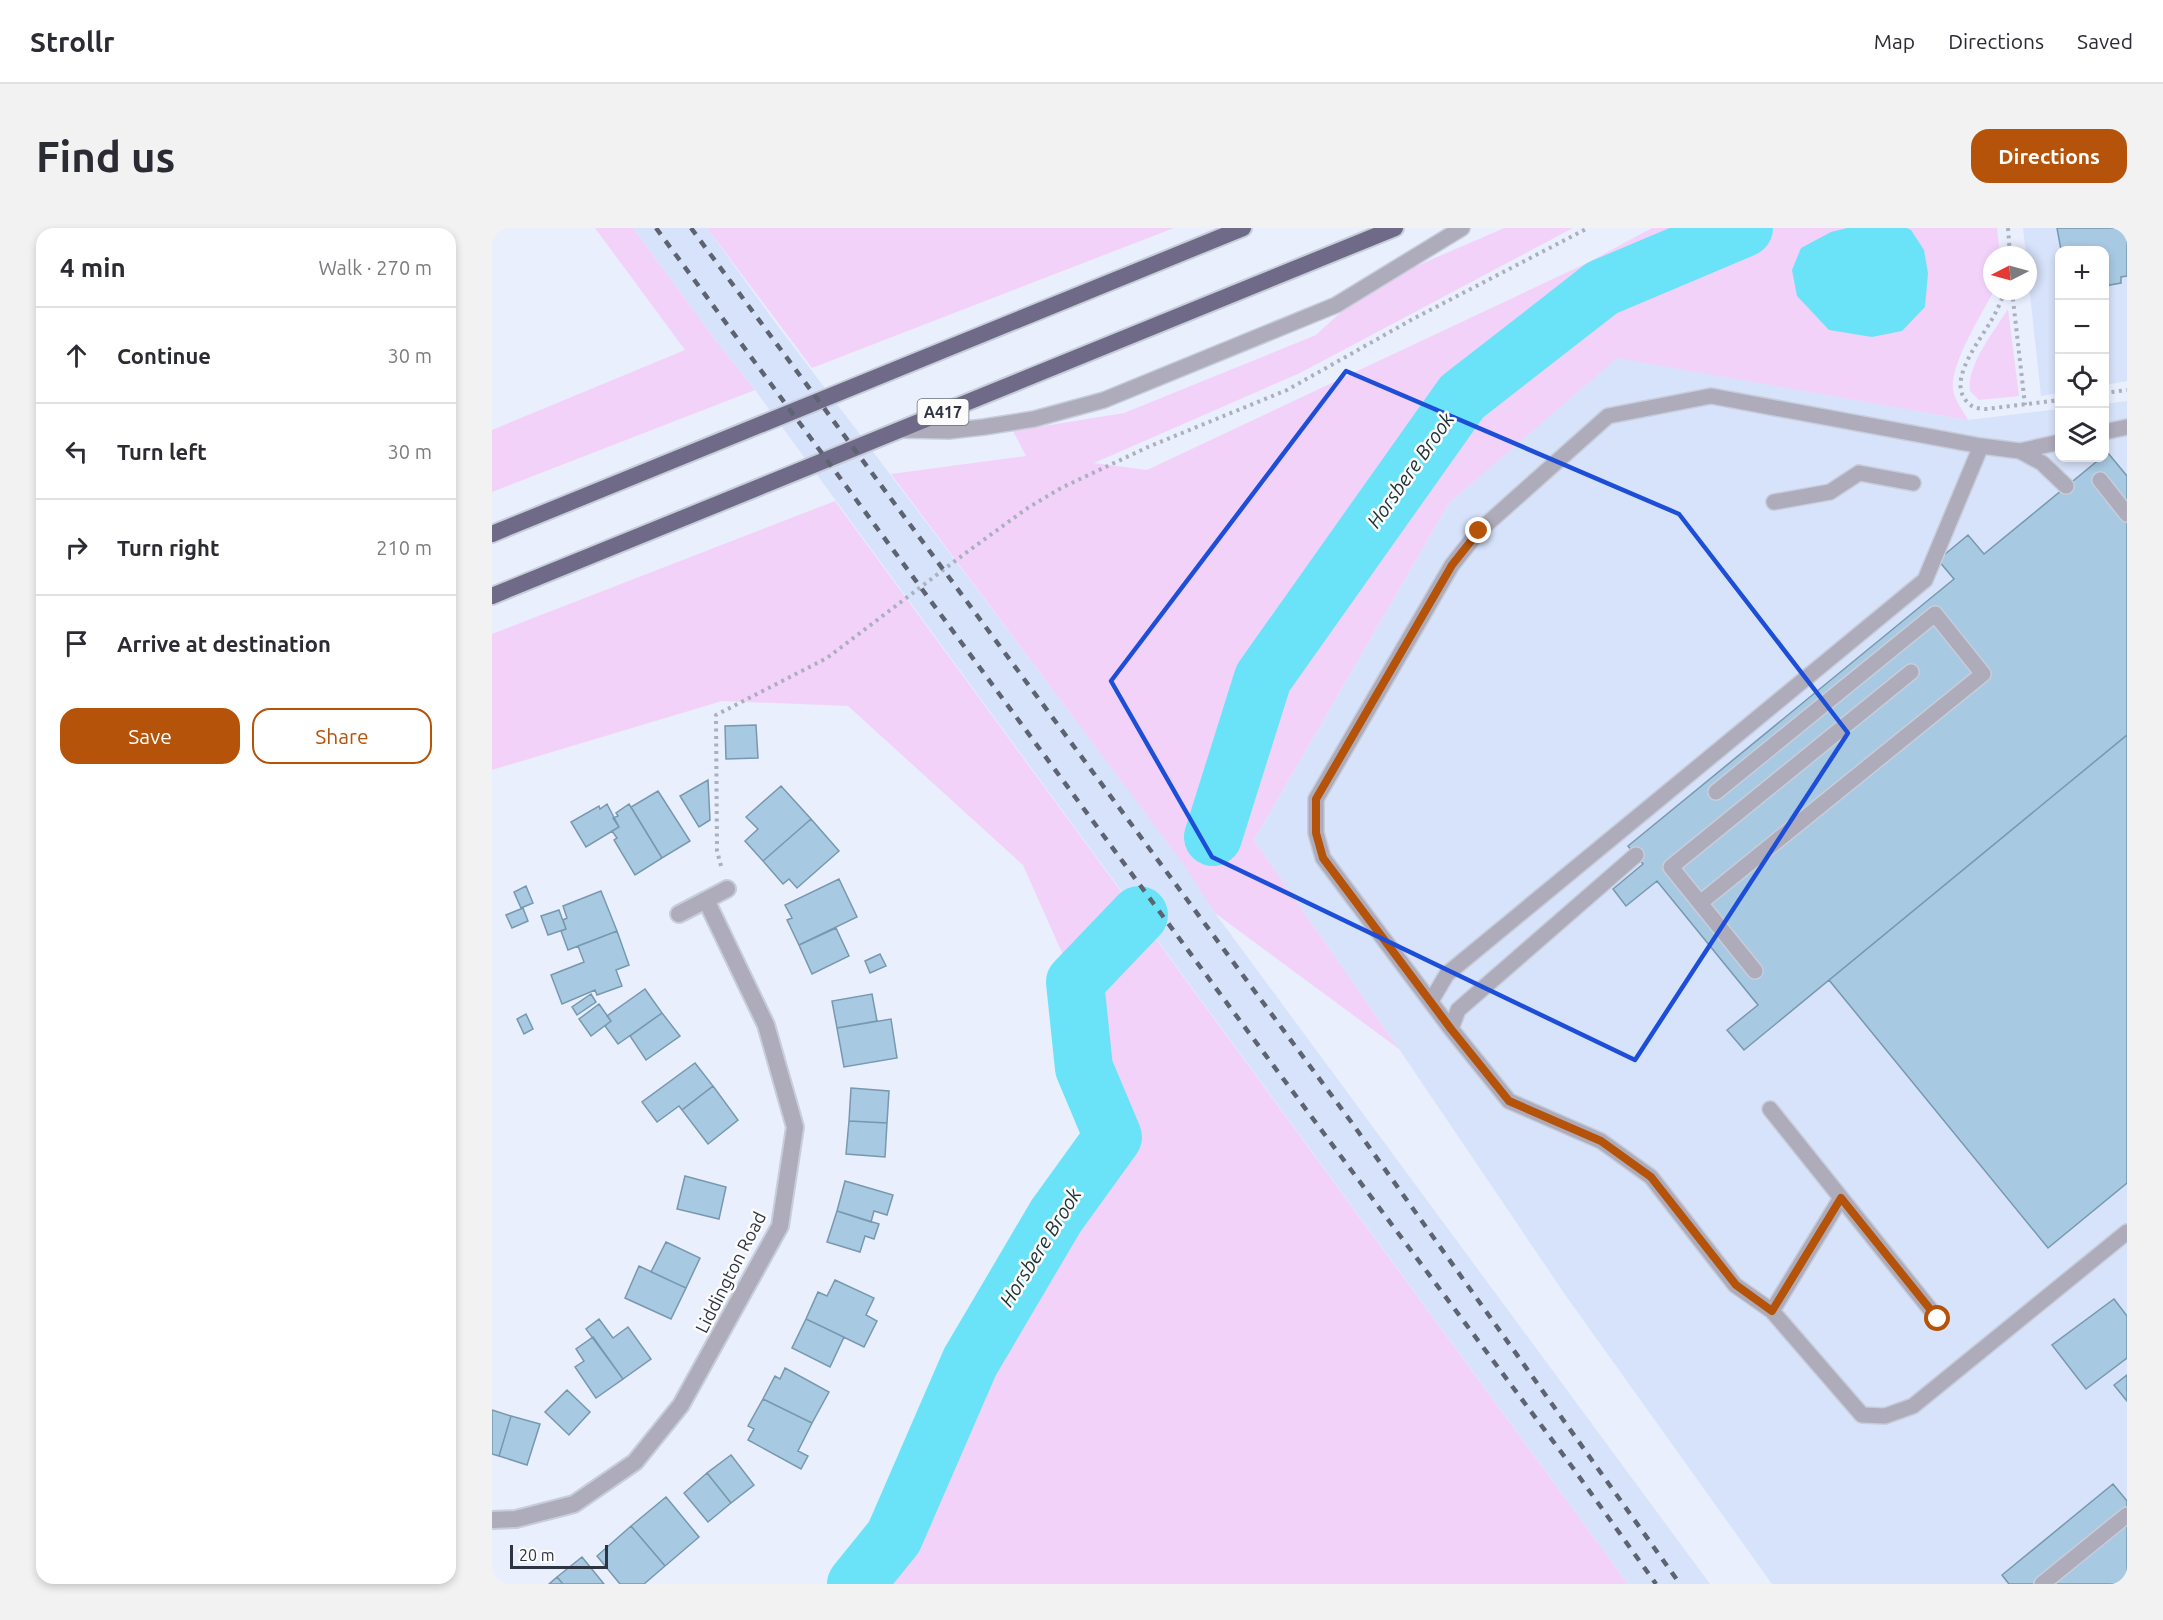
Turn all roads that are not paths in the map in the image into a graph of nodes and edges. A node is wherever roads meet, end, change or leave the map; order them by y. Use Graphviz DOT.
graph roads {
  1 [pos="1243,228"];
  2 [pos="1395,228"];
  3 [pos="1462,228"];
  4 [pos="2127,428"];
  5 [pos="900,430"];
  6 [pos="2109,431"];
  7 [pos="2055,443"];
  8 [pos="1981,446"];
  9 [pos="2020,451"];
  10 [pos="2100,480"];
  11 [pos="1913,483"];
  12 [pos="2066,486"];
  13 [pos="1774,502"];
  14 [pos="2127,514"];
  15 [pos="492,534"];
  16 [pos="492,596"];
  17 [pos="1911,672"];
  18 [pos="1716,792"];
  19 [pos="1636,855"];
  20 [pos="727,889"];
  21 [pos="706,900"];
  22 [pos="1700,903"];
  23 [pos="679,914"];
  24 [pos="1755,971"];
  25 [pos="1431,1001"];
  26 [pos="1451,1029"];
  27 [pos="1770,1109"];
  28 [pos="1841,1198"];
  29 [pos="2127,1232"];
  30 [pos="1772,1311"];
  31 [pos="1938,1319"];
  32 [pos="2127,1515"];
  33 [pos="492,1520"];
  34 [pos="2042,1584"];
  1 -- 15 [label="highway"];
  2 -- 5 [label="highway, A417"];
  3 -- 5 [label="lane"];
  4 -- 6 [label="lane"];
  5 -- 16 [label="highway, A417"];
  7 -- 9 [label="lane"];
  8 -- 9 [label="lane"];
  8 -- 25 [label="lane"];
  8 -- 25 [label="lane"];
  9 -- 12 [label="lane"];
  10 -- 14 [label="lane"];
  11 -- 13 [label="lane"];
  17 -- 22 [label="lane"];
  18 -- 22 [label="lane"];
  19 -- 26 [label="lane"];
  20 -- 21 [label="street"];
  21 -- 23 [label="street"];
  21 -- 33 [label="street, Liddington Road"];
  22 -- 24 [label="lane"];
  25 -- 26 [label="lane"];
  26 -- 30 [label="lane"];
  27 -- 28 [label="lane"];
  28 -- 30 [label="lane"];
  28 -- 31 [label="lane"];
  29 -- 30 [label="lane"];
  32 -- 34 [label="lane"];
}
